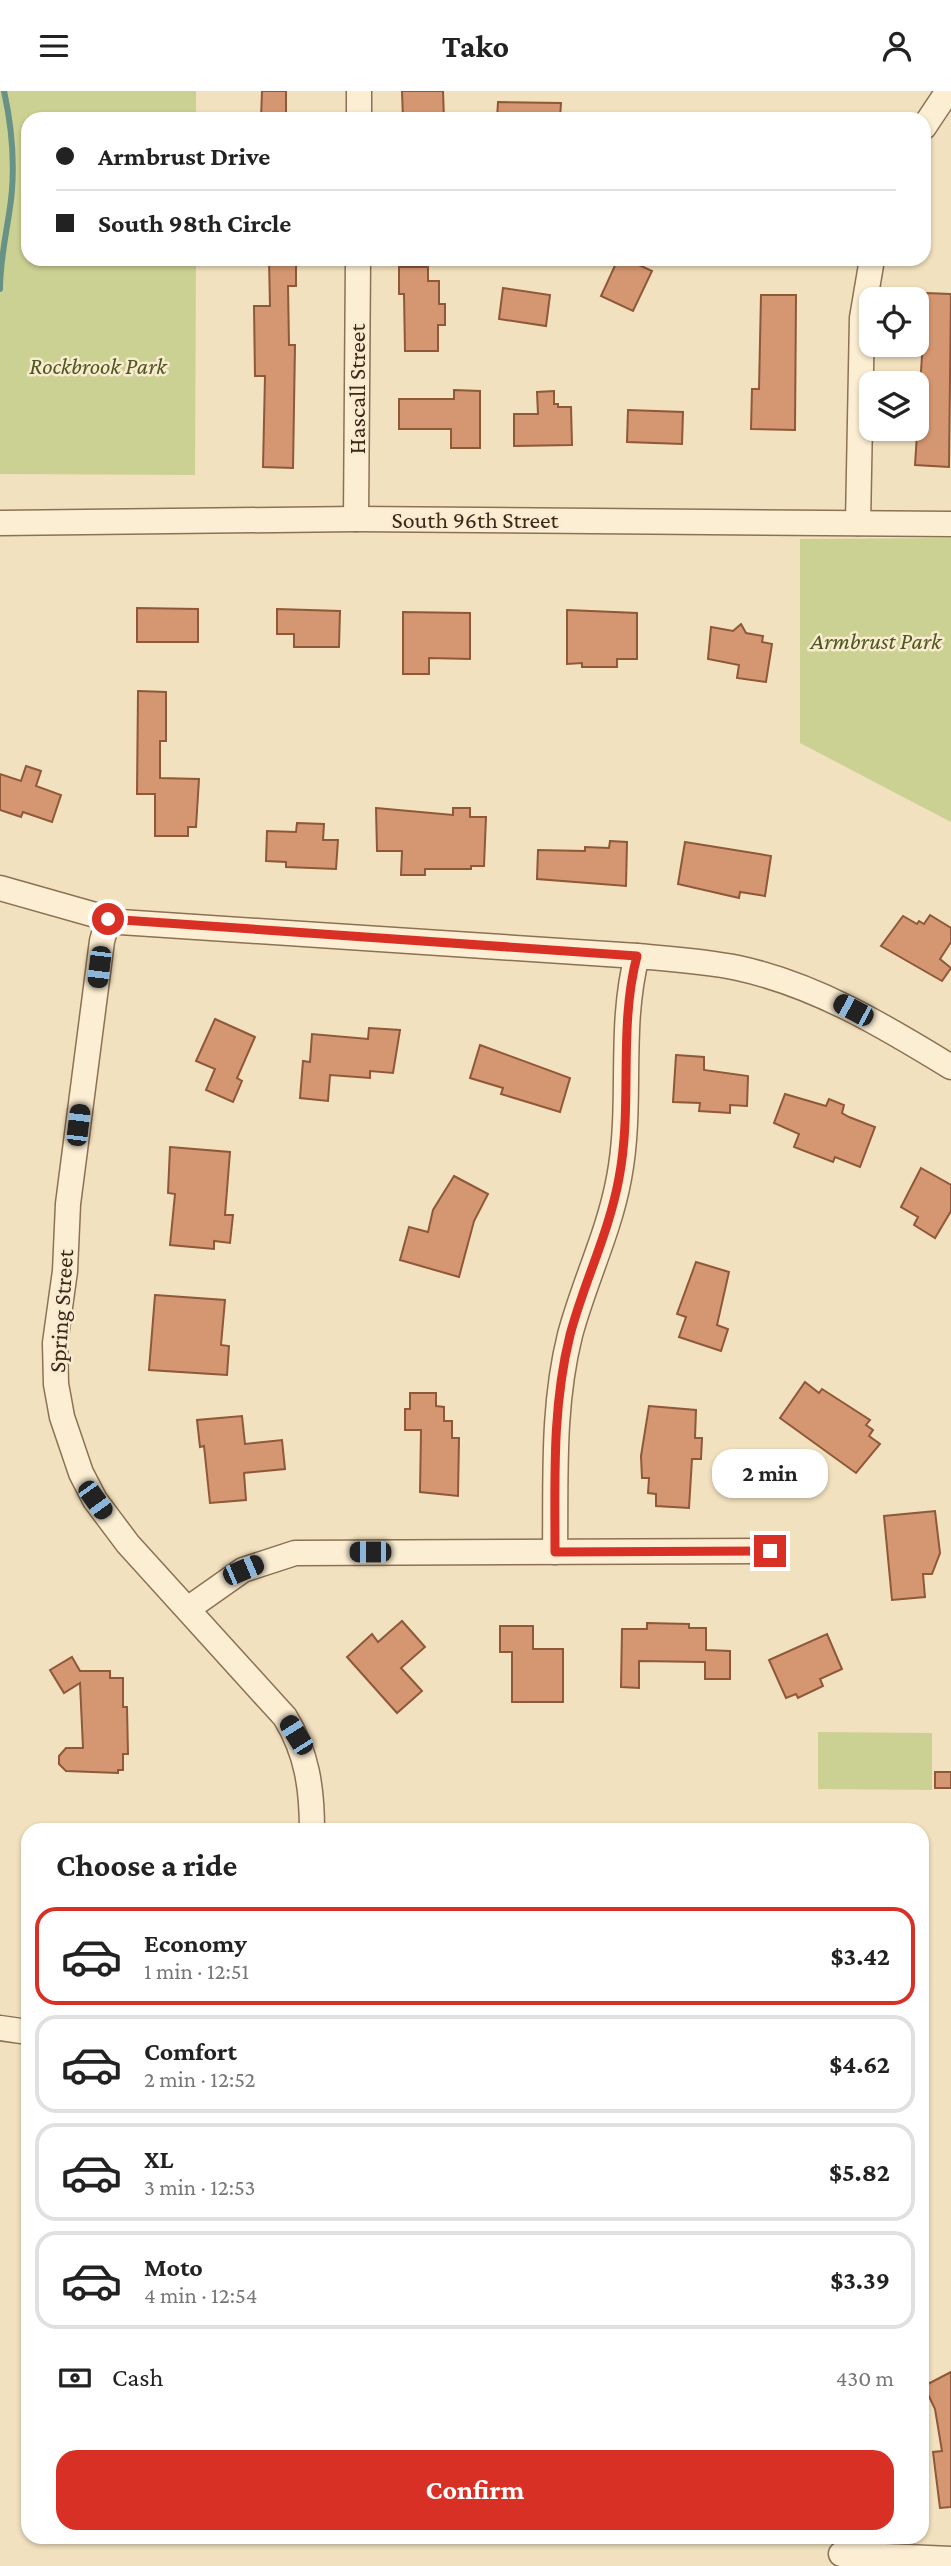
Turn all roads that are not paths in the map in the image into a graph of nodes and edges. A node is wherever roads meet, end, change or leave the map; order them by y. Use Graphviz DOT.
graph roads {
  1 [pos="359,91"];
  2 [pos="948,91"];
  3 [pos="359,112"];
  4 [pos="931,116"];
  5 [pos="358,266"];
  6 [pos="871,266"];
  7 [pos="356,519"];
  8 [pos="0,523"];
  9 [pos="858,523"];
  10 [pos="951,524"];
  11 [pos="0,888"];
  12 [pos="108,919"];
  13 [pos="637,956"];
  14 [pos="951,1067"];
  15 [pos="770,1551"];
  16 [pos="555,1552"];
  17 [pos="188,1608"];
  18 [pos="312,1823"];
  19 [pos="0,2028"];
  20 [pos="21,2031"];
  21 [pos="841,2552"];
  22 [pos="951,2559"];
  1 -- 3 [label="street"];
  2 -- 4 [label="street"];
  5 -- 7 [label="street, Hascall Street"];
  6 -- 9 [label="street"];
  7 -- 8 [label="street, South 96th Street"];
  7 -- 9 [label="street, South 96th Street"];
  9 -- 10 [label="street, South 96th Street"];
  11 -- 12 [label="street"];
  12 -- 13 [label="street"];
  12 -- 17 [label="street, Spring Street"];
  13 -- 14 [label="street"];
  13 -- 16 [label="street"];
  15 -- 16 [label="street"];
  16 -- 17 [label="street"];
  17 -- 18 [label="street, Spring Street"];
  19 -- 20 [label="street"];
  21 -- 22 [label="street"];
}
